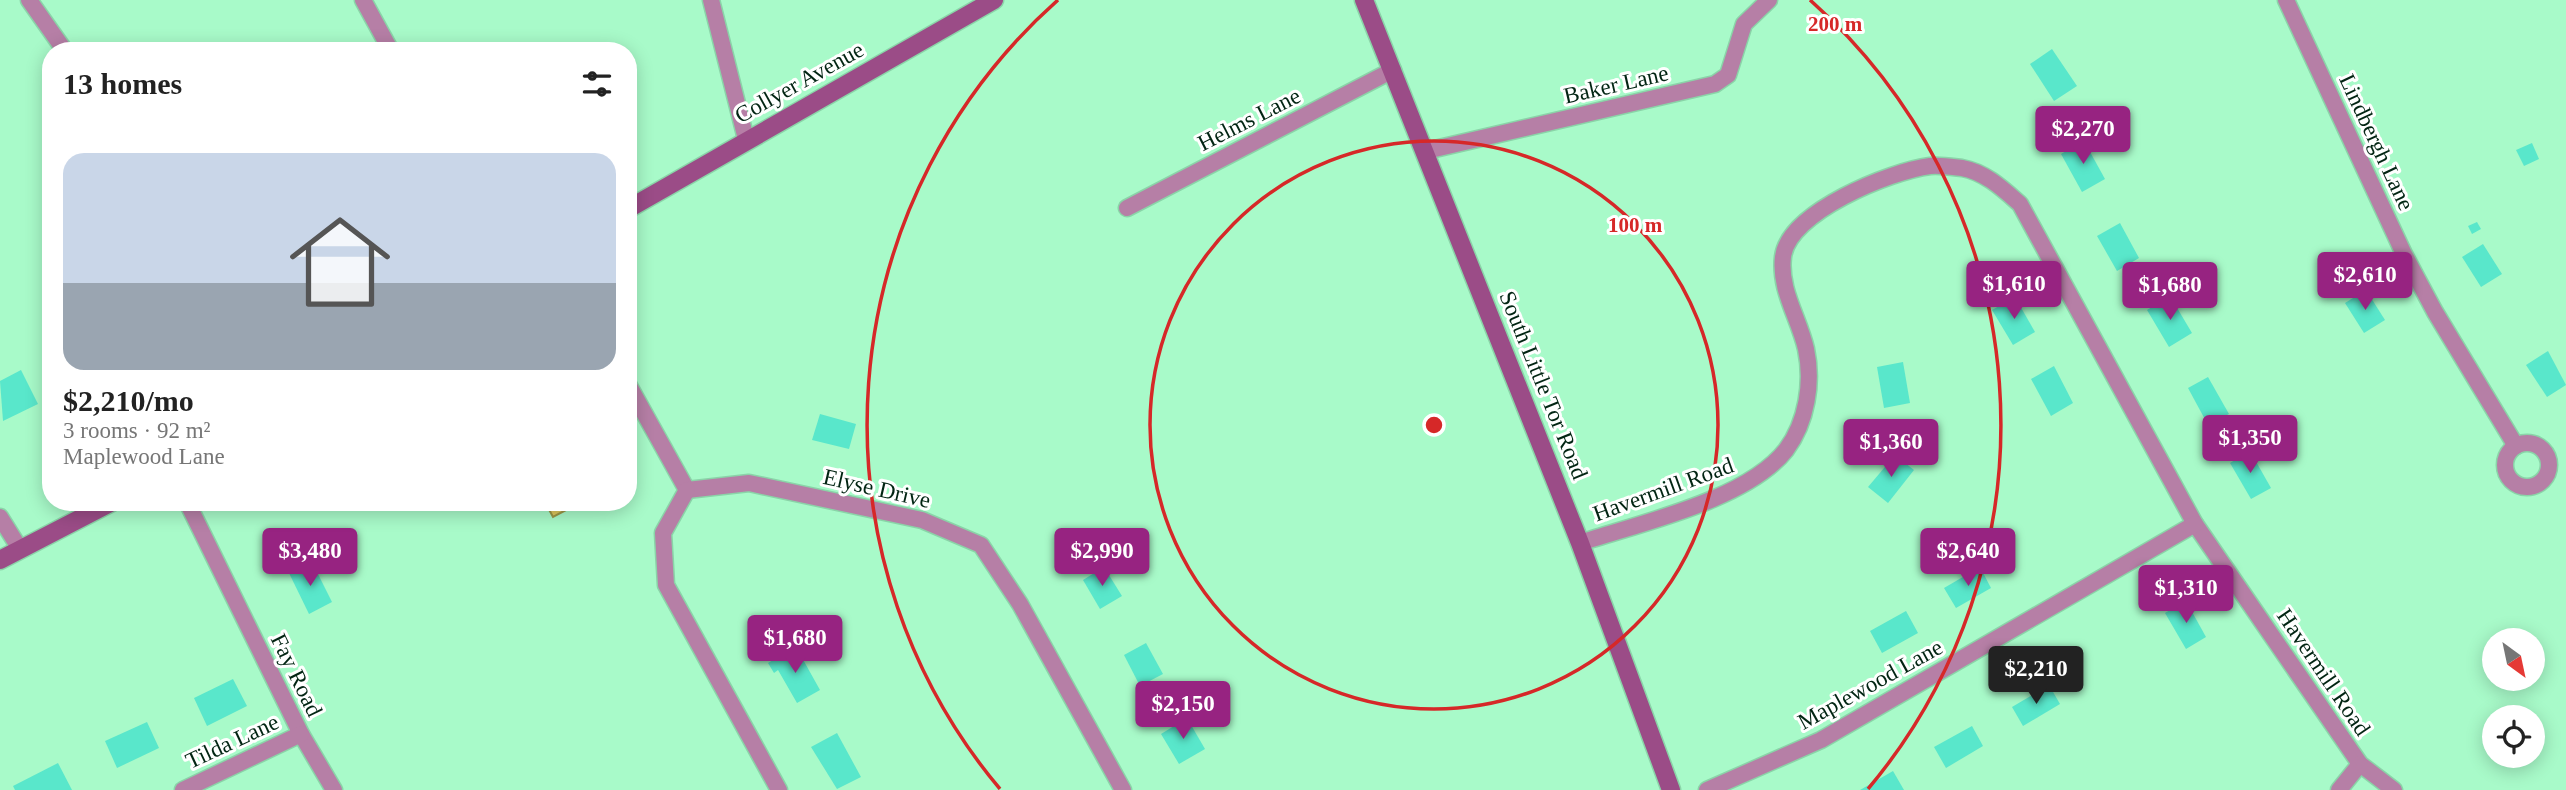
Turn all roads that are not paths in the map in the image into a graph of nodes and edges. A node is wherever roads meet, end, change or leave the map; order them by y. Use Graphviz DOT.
graph roads {
  1 [pos="29,0"];
  2 [pos="363,0"];
  3 [pos="711,0"];
  4 [pos="994,0"];
  5 [pos="1364,0"];
  6 [pos="1769,0"];
  7 [pos="2286,0"];
  8 [pos="59,42"];
  9 [pos="386,42"];
  10 [pos="1393,71"];
  11 [pos="746,139"];
  12 [pos="1426,151"];
  13 [pos="637,204"];
  14 [pos="1127,208"];
  15 [pos="637,400"];
  16 [pos="2516,446"];
  17 [pos="687,490"];
  18 [pos="94,511"];
  19 [pos="191,511"];
  20 [pos="0,517"];
  21 [pos="2195,524"];
  22 [pos="1580,543"];
  23 [pos="20,549"];
  24 [pos="0,560"];
  25 [pos="301,734"];
  26 [pos="2360,764"];
  27 [pos="183,790"];
  28 [pos="334,790"];
  29 [pos="779,790"];
  30 [pos="1123,790"];
  31 [pos="1671,790"];
  32 [pos="1707,790"];
  33 [pos="2339,790"];
  34 [pos="2393,790"];
  1 -- 8 [label="street"];
  2 -- 9 [label="street"];
  3 -- 11 [label="street"];
  4 -- 11 [label="street, Collyer Avenue"];
  5 -- 10 [label="street, South Little Tor Road"];
  6 -- 12 [label="street, Baker Lane"];
  7 -- 16 [label="street, Lindbergh Lane"];
  10 -- 12 [label="street, South Little Tor Road"];
  10 -- 14 [label="street, Helms Lane"];
  11 -- 13 [label="street, Collyer Avenue"];
  12 -- 22 [label="street, South Little Tor Road"];
  15 -- 17 [label="street"];
  17 -- 29 [label="street"];
  17 -- 30 [label="street, Elyse Drive"];
  18 -- 23 [label="street"];
  19 -- 25 [label="street, Fay Road"];
  20 -- 23 [label="street"];
  21 -- 22 [label="street, Havermill Road"];
  21 -- 26 [label="street, Havermill Road"];
  21 -- 32 [label="street, Maplewood Lane"];
  22 -- 31 [label="street, South Little Tor Road"];
  23 -- 24 [label="street"];
  25 -- 27 [label="street, Tilda Lane"];
  25 -- 28 [label="street, Fay Road"];
  26 -- 33 [label="street"];
  26 -- 34 [label="street, Havermill Road"];
}
